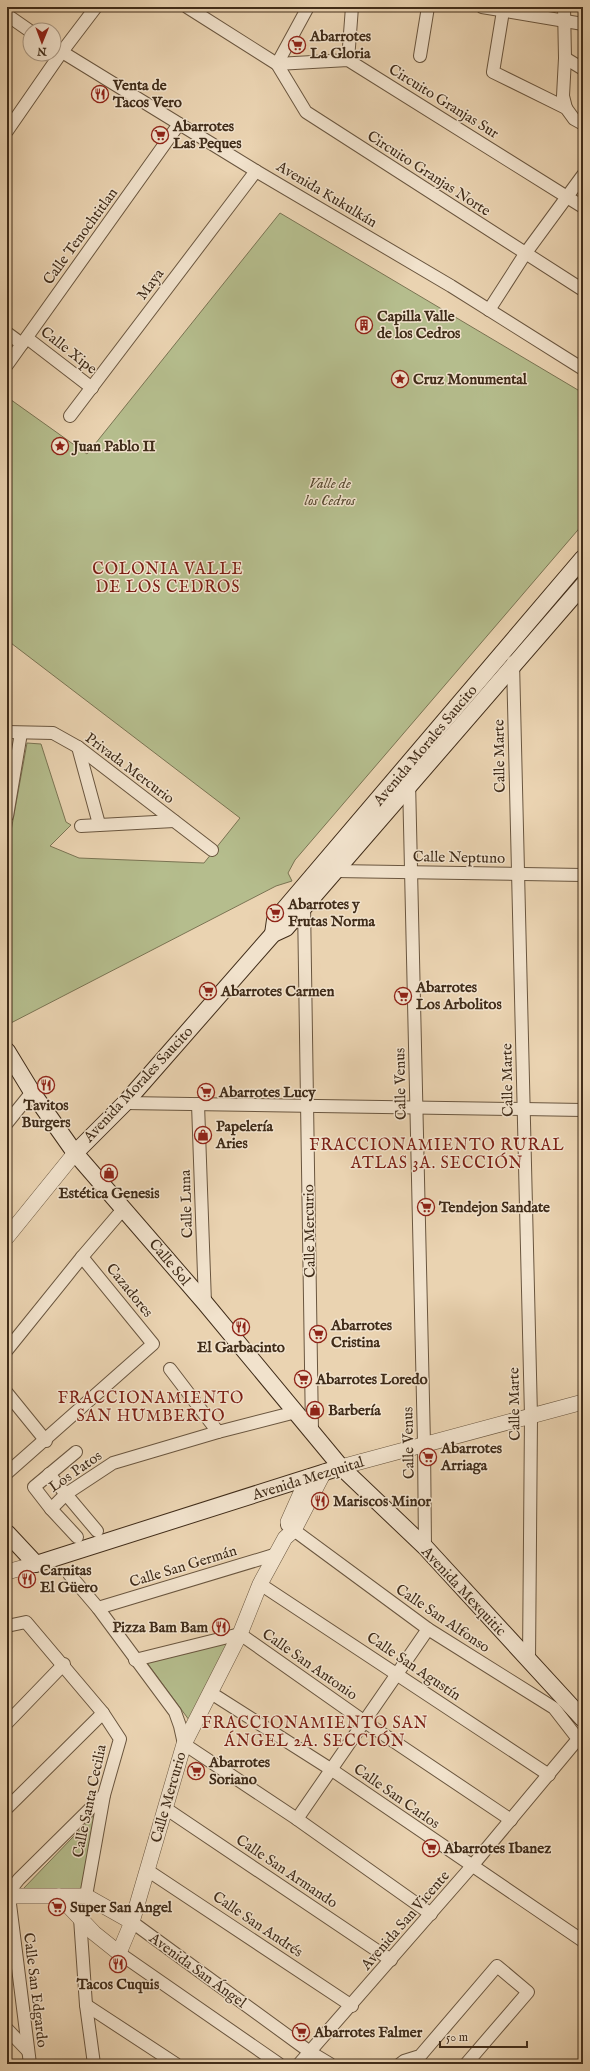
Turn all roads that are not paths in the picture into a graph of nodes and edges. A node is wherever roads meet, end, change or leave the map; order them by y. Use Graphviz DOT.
graph roads {
  1 [pos="96,7"];
  2 [pos="187,7"];
  3 [pos="308,7"];
  4 [pos="352,7"];
  5 [pos="428,7"];
  6 [pos="482,7"];
  7 [pos="564,7"];
  8 [pos="503,11"];
  9 [pos="7,15"];
  10 [pos="564,20"];
  11 [pos="583,24"];
  12 [pos="22,25"];
  13 [pos="62,45"];
  14 [pos="62,52"];
  15 [pos="420,56"];
  16 [pos="565,58"];
  17 [pos="348,60"];
  18 [pos="50,62"];
  19 [pos="277,64"];
  20 [pos="583,69"];
  21 [pos="566,108"];
  22 [pos="179,124"];
  23 [pos="583,124"];
  24 [pos="7,131"];
  25 [pos="256,171"];
  26 [pos="583,175"];
  27 [pos="567,197"];
  28 [pos="583,207"];
  29 [pos="526,254"];
  30 [pos="583,290"];
  31 [pos="490,310"];
  32 [pos="7,333"];
  33 [pos="24,341"];
  34 [pos="7,365"];
  35 [pos="583,369"];
  36 [pos="92,388"];
  37 [pos="70,416"];
  38 [pos="583,558"];
  39 [pos="583,585"];
  40 [pos="511,642"];
  41 [pos="513,668"];
  42 [pos="444,721"];
  43 [pos="7,732"];
  44 [pos="457,732"];
  45 [pos="20,733"];
  46 [pos="78,746"];
  47 [pos="409,763"];
  48 [pos="410,786"];
  49 [pos="7,816"];
  50 [pos="174,822"];
  51 [pos="99,824"];
  52 [pos="81,826"];
  53 [pos="212,850"];
  54 [pos="336,871"];
  55 [pos="412,872"];
  56 [pos="518,874"];
  57 [pos="583,875"];
  58 [pos="303,887"];
  59 [pos="304,908"];
  60 [pos="273,934"];
  61 [pos="7,1051"];
  62 [pos="32,1092"];
  63 [pos="125,1103"];
  64 [pos="198,1104"];
  65 [pos="307,1106"];
  66 [pos="417,1108"];
  67 [pos="524,1109"];
  68 [pos="583,1110"];
  69 [pos="7,1123"];
  70 [pos="75,1153"];
  71 [pos="124,1208"];
  72 [pos="7,1237"];
  73 [pos="82,1257"];
  74 [pos="205,1303"];
  75 [pos="7,1350"];
  76 [pos="170,1369"];
  77 [pos="7,1393"];
  78 [pos="583,1402"];
  79 [pos="296,1412"];
  80 [pos="531,1416"];
  81 [pos="312,1431"];
  82 [pos="218,1432"];
  83 [pos="46,1441"];
  84 [pos="424,1444"];
  85 [pos="76,1452"];
  86 [pos="341,1467"];
  87 [pos="324,1472"];
  88 [pos="7,1473"];
  89 [pos="49,1474"];
  90 [pos="308,1477"];
  91 [pos="66,1494"];
  92 [pos="51,1509"];
  93 [pos="97,1531"];
  94 [pos="289,1531"];
  95 [pos="7,1533"];
  96 [pos="77,1537"];
  97 [pos="425,1547"];
  98 [pos="277,1554"];
  99 [pos="36,1564"];
  100 [pos="7,1572"];
  101 [pos="69,1574"];
  102 [pos="260,1584"];
  103 [pos="98,1608"];
  104 [pos="21,1622"];
  105 [pos="7,1626"];
  106 [pos="428,1629"];
  107 [pos="240,1634"];
  108 [pos="7,1636"];
  109 [pos="135,1660"];
  110 [pos="529,1661"];
  111 [pos="64,1664"];
  112 [pos="397,1674"];
  113 [pos="211,1693"];
  114 [pos="103,1713"];
  115 [pos="583,1719"];
  116 [pos="7,1722"];
  117 [pos="365,1722"];
  118 [pos="578,1739"];
  119 [pos="184,1744"];
  120 [pos="332,1770"];
  121 [pos="549,1775"];
  122 [pos="104,1795"];
  123 [pos="7,1808"];
  124 [pos="165,1808"];
  125 [pos="297,1819"];
  126 [pos="511,1820"];
  127 [pos="472,1866"];
  128 [pos="147,1870"];
  129 [pos="8,1896"];
  130 [pos="59,1896"];
  131 [pos="86,1896"];
  132 [pos="431,1914"];
  133 [pos="80,1918"];
  134 [pos="132,1922"];
  135 [pos="583,1941"];
  136 [pos="119,1953"];
  137 [pos="11,1954"];
  138 [pos="391,1960"];
  139 [pos="86,2005"];
  140 [pos="352,2006"];
  141 [pos="7,2029"];
  142 [pos="28,2051"];
  143 [pos="310,2052"];
  144 [pos="424,2060"];
  145 [pos="30,2064"];
  146 [pos="94,2064"];
  147 [pos="176,2064"];
  148 [pos="279,2064"];
  149 [pos="298,2064"];
  150 [pos="330,2064"];
  151 [pos="400,2064"];
  152 [pos="466,2064"];
  1 -- 13 [label="street"];
  2 -- 19 [label="street"];
  3 -- 19 [label="street"];
  4 -- 17 [label="street"];
  5 -- 15 [label="street"];
  6 -- 8 [label="street"];
  7 -- 10 [label="street"];
  8 -- 10 [label="street"];
  8 -- 21 [label="street"];
  9 -- 12 [label="street"];
  10 -- 11 [label="street"];
  10 -- 16 [label="street"];
  14 -- 22 [label="street, Avenida Kukulkán"];
  16 -- 20 [label="street"];
  16 -- 21 [label="street"];
  17 -- 19 [label="street"];
  17 -- 27 [label="street, Circuito Granjas Sur"];
  18 -- 24 [label="street"];
  19 -- 29 [label="street, Circuito Granjas Norte"];
  21 -- 23 [label="street"];
  22 -- 25 [label="street, Avenida Kukulkán"];
  22 -- 33 [label="street, Calle Tenochtitlan"];
  25 -- 31 [label="street, Avenida Kukulkán"];
  25 -- 36 [label="street, Maya"];
  26 -- 27 [label="street"];
  27 -- 28 [label="street, Circuito Granjas Sur"];
  27 -- 29 [label="street"];
  29 -- 30 [label="street, Circuito Granjas Norte"];
  29 -- 31 [label="street"];
  31 -- 35 [label="street, Avenida Kukulkán"];
  32 -- 33 [label="street, Calle Xipe"];
  33 -- 34 [label="street, Calle Tenochtitlan"];
  33 -- 36 [label="street, Calle Xipe"];
  36 -- 37 [label="street, Maya"];
  38 -- 40 [label="main road, Avenida Morales Saucito"];
  39 -- 41 [label="main road, Avenida Morales Saucito"];
  40 -- 41 [label="street, Calle Marte"];
  40 -- 42 [label="main road, Avenida Morales Saucito"];
  41 -- 44 [label="main road, Avenida Morales Saucito"];
  41 -- 56 [label="street, Calle Marte"];
  42 -- 44 [label="main road"];
  42 -- 47 [label="main road, Avenida Morales Saucito"];
  43 -- 45 [label="street, Privada Mercurio"];
  44 -- 48 [label="main road, Avenida Morales Saucito"];
  45 -- 46 [label="street, Privada Mercurio"];
  45 -- 49 [label="street"];
  46 -- 50 [label="street, Privada Mercurio"];
  46 -- 51 [label="street"];
  47 -- 48 [label="street, Calle Venus"];
  47 -- 58 [label="main road, Avenida Morales Saucito"];
  48 -- 54 [label="main road, Avenida Morales Saucito"];
  48 -- 55 [label="street, Calle Venus"];
  50 -- 51 [label="street"];
  50 -- 53 [label="street, Privada Mercurio"];
  51 -- 52 [label="street"];
  54 -- 55 [label="street, Calle Neptuno"];
  54 -- 59 [label="main road, Avenida Morales Saucito"];
  55 -- 56 [label="street, Calle Neptuno"];
  55 -- 66 [label="street, Calle Venus"];
  56 -- 57 [label="street, Calle Neptuno"];
  56 -- 67 [label="street, Calle Marte"];
  58 -- 59 [label="street, Calle Mercurio"];
  58 -- 60 [label="main road, Avenida Morales Saucito"];
  59 -- 60 [label="main road, Avenida Morales Saucito"];
  59 -- 65 [label="street, Calle Mercurio"];
  60 -- 63 [label="main road, Avenida Morales Saucito"];
  61 -- 62 [label="main road, Calle Sol"];
  62 -- 69 [label="street"];
  62 -- 70 [label="main road, Calle Sol"];
  63 -- 64 [label="street"];
  63 -- 70 [label="main road, Avenida Morales Saucito"];
  64 -- 65 [label="street"];
  64 -- 74 [label="street, Calle Luna"];
  65 -- 66 [label="street"];
  65 -- 81 [label="street, Calle Mercurio"];
  66 -- 67 [label="street"];
  66 -- 84 [label="street, Calle Venus"];
  67 -- 68 [label="street"];
  67 -- 80 [label="street, Calle Marte"];
  70 -- 71 [label="main road, Calle Sol"];
  70 -- 72 [label="street, Avenida Morales Saucito"];
  71 -- 73 [label="street"];
  71 -- 74 [label="main road, Calle Sol"];
  73 -- 75 [label="street"];
  73 -- 83 [label="street, Cazadores"];
  74 -- 79 [label="main road, Calle Sol"];
  76 -- 82 [label="street"];
  77 -- 83 [label="street"];
  78 -- 80 [label="street, Avenida Mezquital"];
  79 -- 81 [label="main road, Calle Sol"];
  79 -- 82 [label="street, Los Patos"];
  80 -- 84 [label="street, Avenida Mezquital"];
  80 -- 110 [label="street, Calle Marte"];
  81 -- 86 [label="main road, Calle Sol"];
  82 -- 91 [label="street, Los Patos"];
  83 -- 88 [label="street"];
  84 -- 86 [label="street, Avenida Mezquital"];
  84 -- 97 [label="street, Calle Venus"];
  85 -- 89 [label="street"];
  86 -- 87 [label="main road, Avenida Mezquital"];
  86 -- 97 [label="main road, Avenida Mexquitic"];
  87 -- 90 [label="main road, Avenida Mezquital"];
  87 -- 94 [label="street, Calle Mercurio"];
  89 -- 91 [label="street"];
  89 -- 92 [label="street"];
  90 -- 94 [label="street, Calle Mercurio"];
  90 -- 99 [label="main road, Avenida Mezquital"];
  91 -- 92 [label="street, Los Patos"];
  91 -- 93 [label="street"];
  92 -- 96 [label="street, Los Patos"];
  94 -- 98 [label="street, Calle Mercurio"];
  94 -- 106 [label="street, Calle San Alfonso"];
  95 -- 99 [label="main road"];
  97 -- 110 [label="main road, Avenida Mexquitic"];
  98 -- 102 [label="street, Calle Mercurio"];
  98 -- 103 [label="street, Calle San Germán"];
  99 -- 100 [label="street"];
  101 -- 103 [label="street"];
  102 -- 107 [label="street, Calle Mercurio"];
  102 -- 112 [label="street, Calle San Agustín"];
  103 -- 109 [label="street"];
  104 -- 105 [label="street"];
  104 -- 108 [label="street"];
  104 -- 111 [label="street, Calle Santa Cecilia"];
  106 -- 112 [label="street"];
  106 -- 118 [label="street, Calle San Alfonso"];
  107 -- 109 [label="street, Calle San Antonio"];
  107 -- 113 [label="street, Calle Mercurio"];
  107 -- 117 [label="street, Calle San Antonio"];
  109 -- 119 [label="street"];
  110 -- 115 [label="main road, Avenida Mexquitic"];
  111 -- 114 [label="street, Calle Santa Cecilia"];
  111 -- 116 [label="street"];
  112 -- 117 [label="street"];
  112 -- 121 [label="street, Calle San Agustín"];
  113 -- 119 [label="street, Calle Mercurio"];
  113 -- 120 [label="street, Calle San Carlos"];
  114 -- 122 [label="street, Calle Santa Cecilia"];
  114 -- 123 [label="street"];
  117 -- 120 [label="street"];
  117 -- 126 [label="street, Calle San Antonio"];
  118 -- 121 [label="street, Avenida San Vicente"];
  119 -- 124 [label="street, Calle Mercurio"];
  119 -- 125 [label="street"];
  120 -- 125 [label="street"];
  120 -- 127 [label="street, Calle San Carlos"];
  121 -- 126 [label="street, Avenida San Vicente"];
  122 -- 129 [label="street"];
  122 -- 131 [label="street, Calle Santa Cecilia"];
  124 -- 128 [label="street, Calle Mercurio"];
  124 -- 138 [label="street, Calle San Armando"];
  125 -- 132 [label="street"];
  126 -- 127 [label="street, Avenida San Vicente"];
  127 -- 132 [label="street, Avenida San Vicente"];
  127 -- 135 [label="street, Calle San Carlos"];
  128 -- 134 [label="street, Calle Mercurio"];
  128 -- 140 [label="street, Calle San Andrés"];
  129 -- 130 [label="street, Avenida San Ángel"];
  129 -- 137 [label="street, Calle San Edgardo"];
  130 -- 131 [label="street, Avenida San Ángel"];
  130 -- 133 [label="street, Avenida San Ángel"];
  131 -- 134 [label="street, Avenida San Ángel"];
  132 -- 138 [label="street, Avenida San Vicente"];
  133 -- 136 [label="street, Avenida San Ángel"];
  133 -- 139 [label="street"];
  134 -- 136 [label="street, Calle Mercurio"];
  134 -- 143 [label="street, Avenida San Ángel"];
  136 -- 148 [label="street, Avenida San Ángel"];
  137 -- 142 [label="street, Calle San Edgardo"];
  138 -- 140 [label="street, Avenida San Vicente"];
  139 -- 146 [label="street"];
  139 -- 147 [label="street"];
  140 -- 143 [label="street, Avenida San Vicente"];
  141 -- 142 [label="street"];
  142 -- 145 [label="street, Calle San Edgardo"];
  143 -- 149 [label="street, Avenida San Vicente"];
  143 -- 150 [label="street, Avenida San Ángel"];
  144 -- 151 [label="street"];
  144 -- 152 [label="street"];
}
